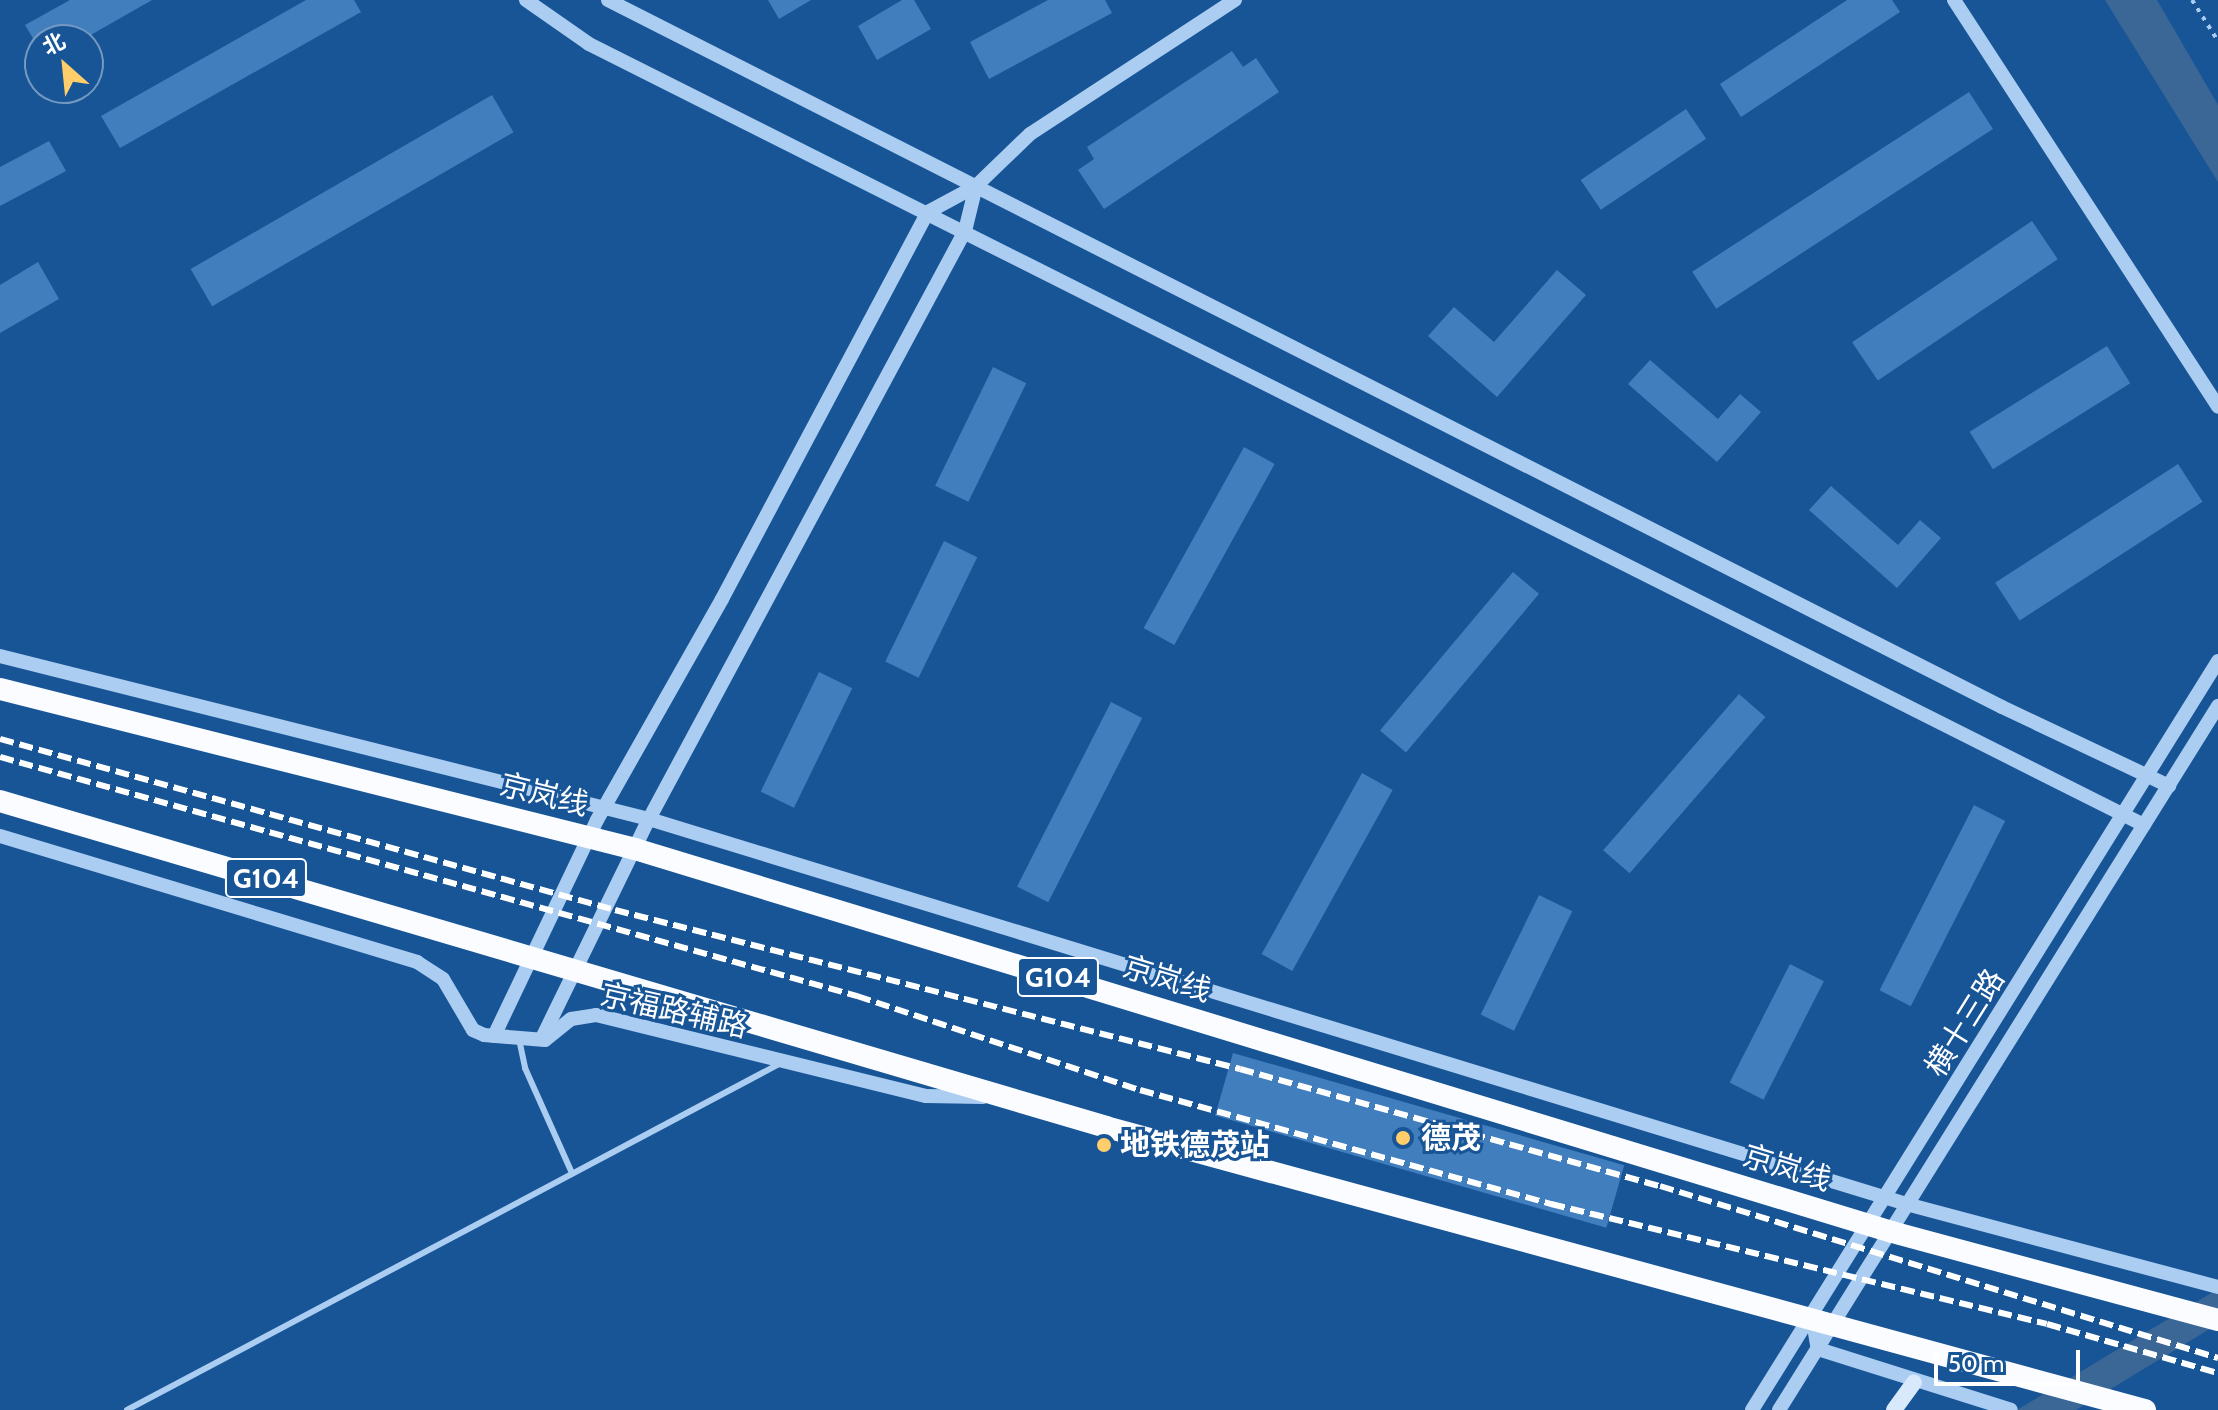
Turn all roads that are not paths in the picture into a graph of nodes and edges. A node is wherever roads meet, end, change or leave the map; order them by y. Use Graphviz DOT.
graph roads {
  1 [pos="526,0"];
  2 [pos="608,0"];
  3 [pos="1235,0"];
  4 [pos="1954,0"];
  5 [pos="976,186"];
  6 [pos="928,212"];
  7 [pos="965,231"];
  8 [pos="2218,407"];
  9 [pos="0,656"];
  10 [pos="2218,661"];
  11 [pos="0,689"];
  12 [pos="2218,706"];
  13 [pos="2146,774"];
  14 [pos="2169,786"];
  15 [pos="0,801"];
  16 [pos="604,806"];
  17 [pos="2125,816"];
  18 [pos="649,819"];
  19 [pos="2144,825"];
  20 [pos="0,836"];
  21 [pos="588,837"];
  22 [pos="635,849"];
  23 [pos="531,955"];
  24 [pos="578,967"];
  25 [pos="494,1036"];
  26 [pos="519,1039"];
  27 [pos="540,1041"];
  28 [pos="781,1063"];
  29 [pos="1010,1098"];
  30 [pos="572,1173"];
  31 [pos="1887,1198"];
  32 [pos="1910,1205"];
  33 [pos="1869,1224"];
  34 [pos="1892,1232"];
  35 [pos="2218,1287"];
  36 [pos="1812,1316"];
  37 [pos="2218,1320"];
  38 [pos="1837,1323"];
  39 [pos="1818,1349"];
  40 [pos="1914,1382"];
  41 [pos="127,1410"];
  42 [pos="1752,1410"];
  43 [pos="1779,1410"];
  44 [pos="1894,1410"];
  45 [pos="2011,1410"];
  46 [pos="2145,1410"];
  1 -- 6 [label="street"];
  2 -- 5 [label="street"];
  3 -- 5 [label="street"];
  4 -- 8 [label="street"];
  5 -- 6 [label="street"];
  5 -- 7 [label="street"];
  5 -- 13 [label="street"];
  6 -- 7 [label="street"];
  6 -- 16 [label="street"];
  7 -- 17 [label="street"];
  7 -- 18 [label="street"];
  9 -- 16 [label="street"];
  10 -- 13 [label="street, 横十三路"];
  11 -- 21 [label="highway, 京岚线 / G104"];
  12 -- 14 [label="street, 横十三路"];
  13 -- 14 [label="street"];
  13 -- 17 [label="street, 横十三路"];
  14 -- 19 [label="street, 横十三路"];
  15 -- 23 [label="highway, G104"];
  16 -- 18 [label="street"];
  16 -- 21 [label="street"];
  17 -- 19 [label="street"];
  17 -- 31 [label="street, 横十三路"];
  18 -- 22 [label="street"];
  18 -- 31 [label="street"];
  19 -- 32 [label="street, 横十三路"];
  20 -- 25 [label="street"];
  21 -- 22 [label="highway, 京岚线 / G104"];
  21 -- 23 [label="street"];
  22 -- 24 [label="street"];
  22 -- 33 [label="highway, 京岚线 / G104"];
  23 -- 24 [label="highway, G104"];
  23 -- 25 [label="street"];
  24 -- 27 [label="street"];
  24 -- 29 [label="highway, G104"];
  25 -- 26 [label="street"];
  26 -- 27 [label="street"];
  26 -- 30 [label="lane"];
  27 -- 28 [label="street, 京福路辅路"];
  28 -- 29 [label="street, 京福路辅路"];
  28 -- 30 [label="lane"];
  29 -- 36 [label="highway, G104"];
  30 -- 41 [label="lane"];
  31 -- 32 [label="street"];
  31 -- 33 [label="street, 横十三路"];
  32 -- 34 [label="street, 横十三路"];
  32 -- 35 [label="street"];
  33 -- 34 [label="highway, 京岚线 / G104"];
  33 -- 36 [label="street, 横十三路"];
  34 -- 37 [label="highway, 京岚线 / G104"];
  34 -- 38 [label="street, 横十三路"];
  36 -- 38 [label="highway, G104"];
  36 -- 39 [label="street"];
  36 -- 42 [label="street, 横十三路"];
  38 -- 39 [label="street, 横十三路"];
  38 -- 46 [label="highway, G104"];
  39 -- 40 [label="street"];
  39 -- 43 [label="street, 横十三路"];
  40 -- 44 [label="main road"];
  40 -- 45 [label="street"];
}
